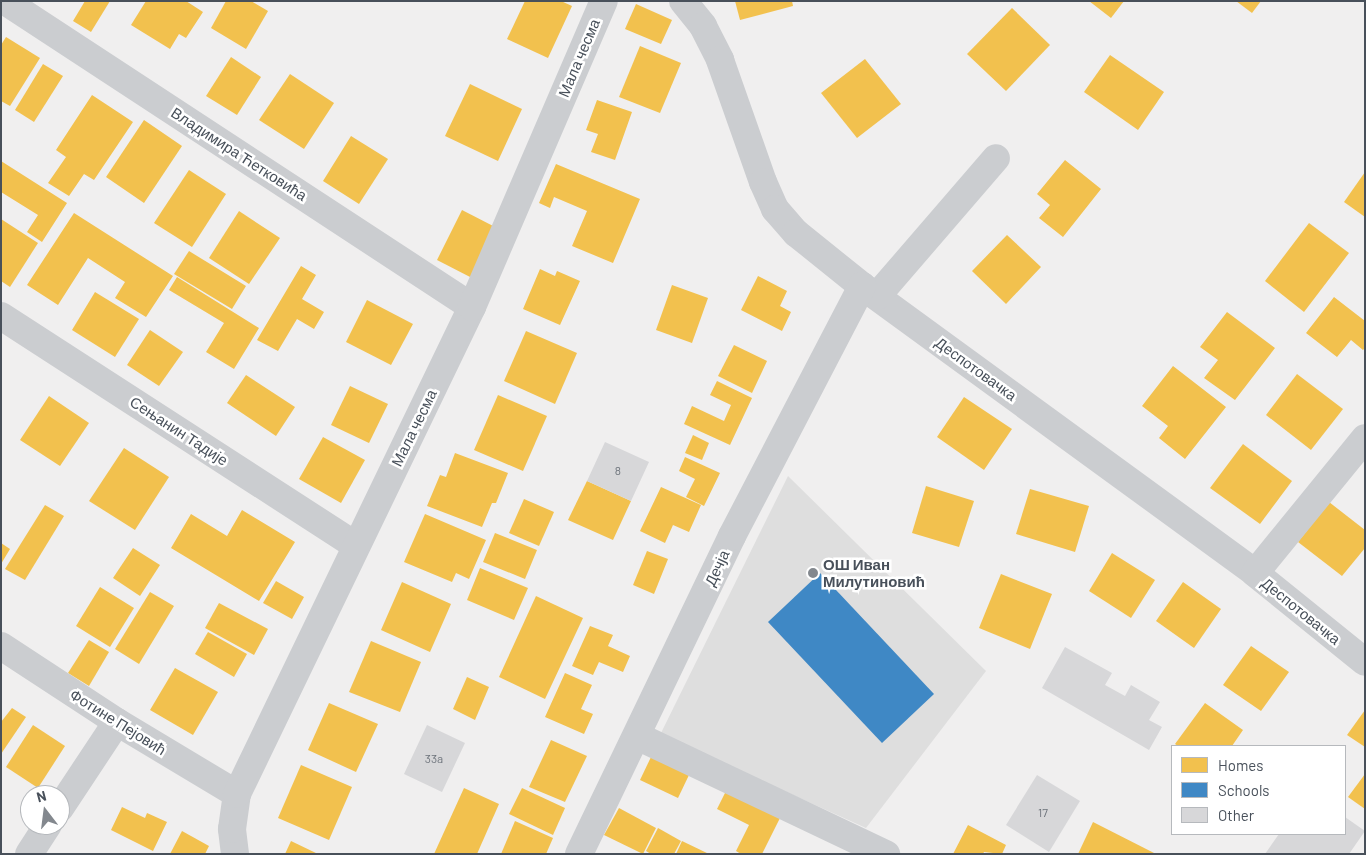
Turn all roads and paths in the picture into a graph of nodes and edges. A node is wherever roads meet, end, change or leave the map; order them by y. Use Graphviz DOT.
graph roads {
  1 [pos="5,1"];
  2 [pos="604,1"];
  3 [pos="683,1"];
  4 [pos="996,158"];
  5 [pos="870,291"];
  6 [pos="472,307"];
  7 [pos="1,316"];
  8 [pos="1365,438"];
  9 [pos="356,546"];
  10 [pos="1255,573"];
  11 [pos="1,646"];
  12 [pos="1365,662"];
  13 [pos="117,722"];
  14 [pos="637,736"];
  15 [pos="70,793"];
  16 [pos="237,794"];
  17 [pos="41,835"];
  18 [pos="29,854"];
  19 [pos="235,854"];
  20 [pos="579,854"];
  21 [pos="886,854"];
  1 -- 6 [label="street, Владимира Ћетковића"];
  2 -- 6 [label="street, Мала чесма"];
  3 -- 5 [label="street, Деспотовачка"];
  4 -- 5 [label="street, Дечја"];
  5 -- 10 [label="street, Деспотовачка"];
  5 -- 14 [label="street, Дечја"];
  6 -- 9 [label="street, Мала чесма"];
  7 -- 9 [label="street, Сењанин Тадије"];
  8 -- 10 [label="street"];
  9 -- 16 [label="street, Мала чесма"];
  10 -- 12 [label="street, Деспотовачка"];
  11 -- 13 [label="street, Фотине Пејовић"];
  13 -- 15 [label="street"];
  13 -- 16 [label="street, Фотине Пејовић"];
  14 -- 20 [label="street, Дечја"];
  14 -- 21 [label="street"];
  16 -- 19 [label="street, Мала чесма"];
  17 -- 18 [label="street"];
}
